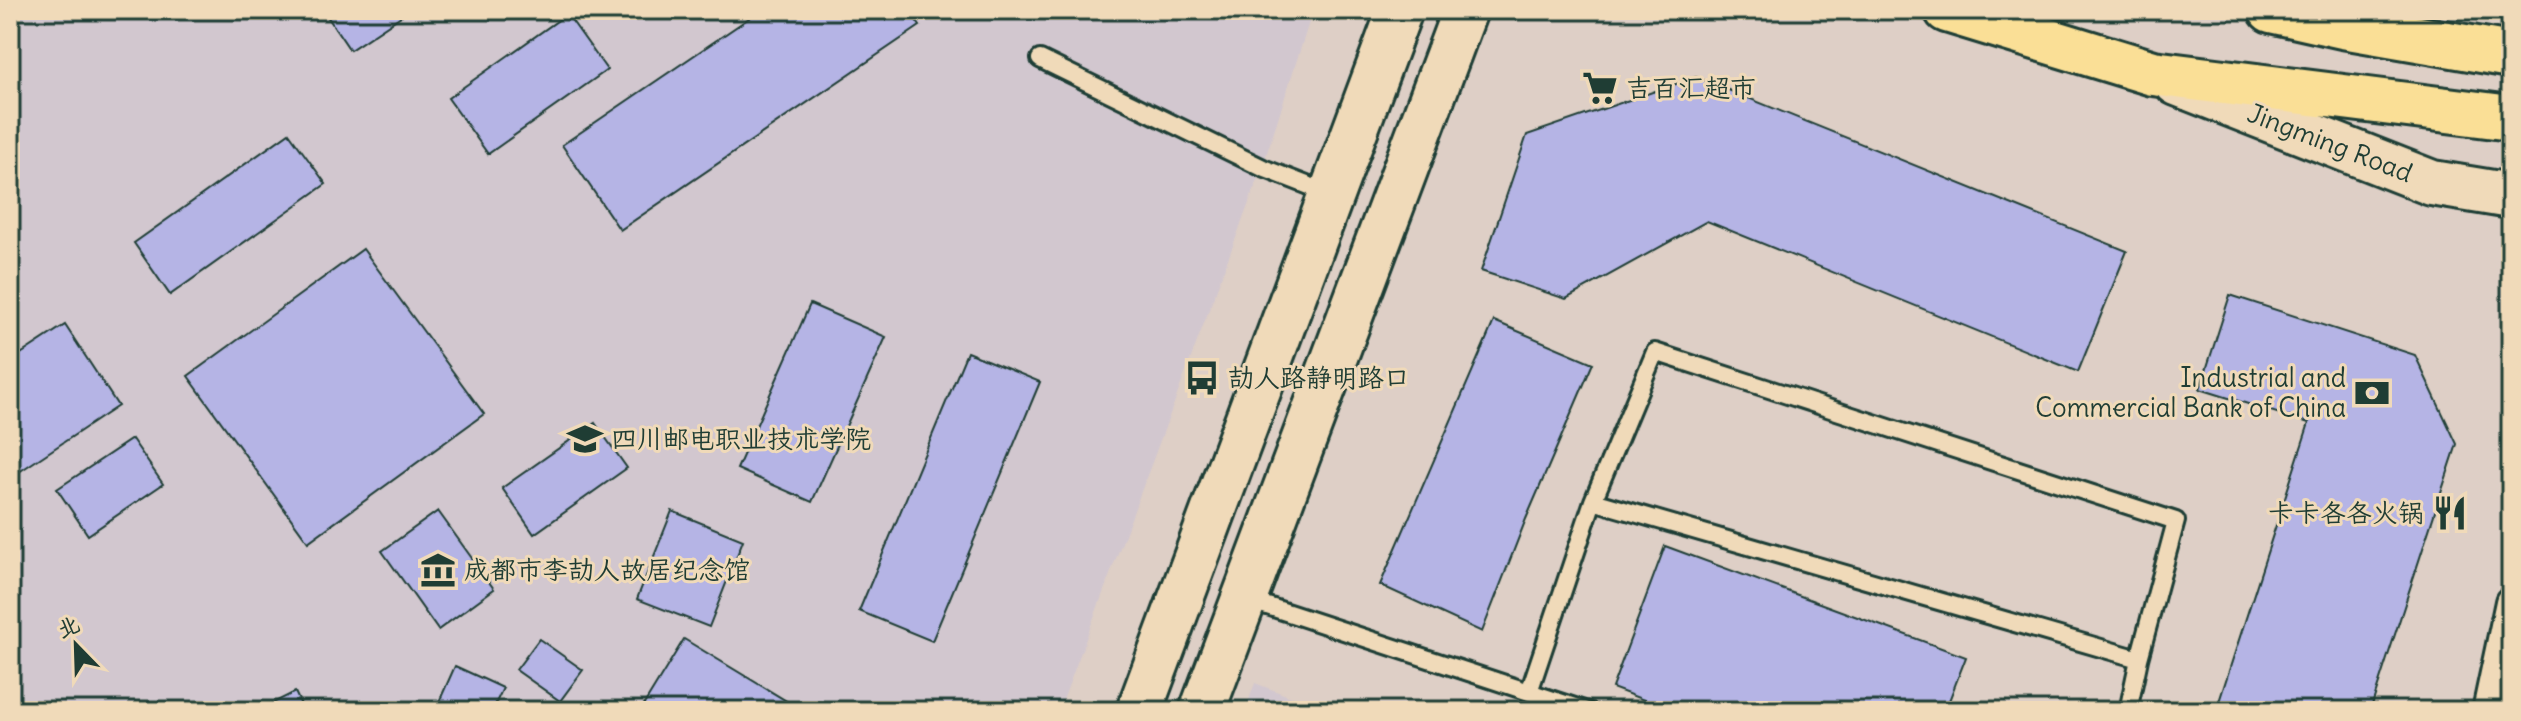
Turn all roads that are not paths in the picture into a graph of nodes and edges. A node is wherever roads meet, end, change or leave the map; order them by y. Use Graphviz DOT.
graph roads {
  1 [pos="1400,10"];
  2 [pos="1465,10"];
  3 [pos="1947,10"];
  4 [pos="2271,10"];
  5 [pos="2511,55"];
  6 [pos="1040,59"];
  7 [pos="2153,73"];
  8 [pos="2511,118"];
  9 [pos="1332,194"];
  10 [pos="2511,196"];
  11 [pos="1593,501"];
  12 [pos="1245,598"];
  13 [pos="2511,602"];
  14 [pos="2139,659"];
  15 [pos="1529,692"];
  16 [pos="1139,711"];
  17 [pos="1202,711"];
  18 [pos="1587,711"];
  19 [pos="2128,711"];
  20 [pos="2488,711"];
  1 -- 9 [label="street"];
  2 -- 12 [label="street"];
  3 -- 7 [label="main road, Jingming Road"];
  4 -- 5 [label="main road"];
  6 -- 9 [label="lane"];
  7 -- 8 [label="main road, Jingming Road"];
  7 -- 10 [label="street, Jingming Road"];
  9 -- 16 [label="street"];
  11 -- 14 [label="lane"];
  11 -- 14 [label="lane"];
  11 -- 15 [label="lane"];
  12 -- 15 [label="lane"];
  12 -- 17 [label="street"];
  13 -- 20 [label="street"];
  14 -- 19 [label="lane"];
  15 -- 18 [label="lane"];
}
